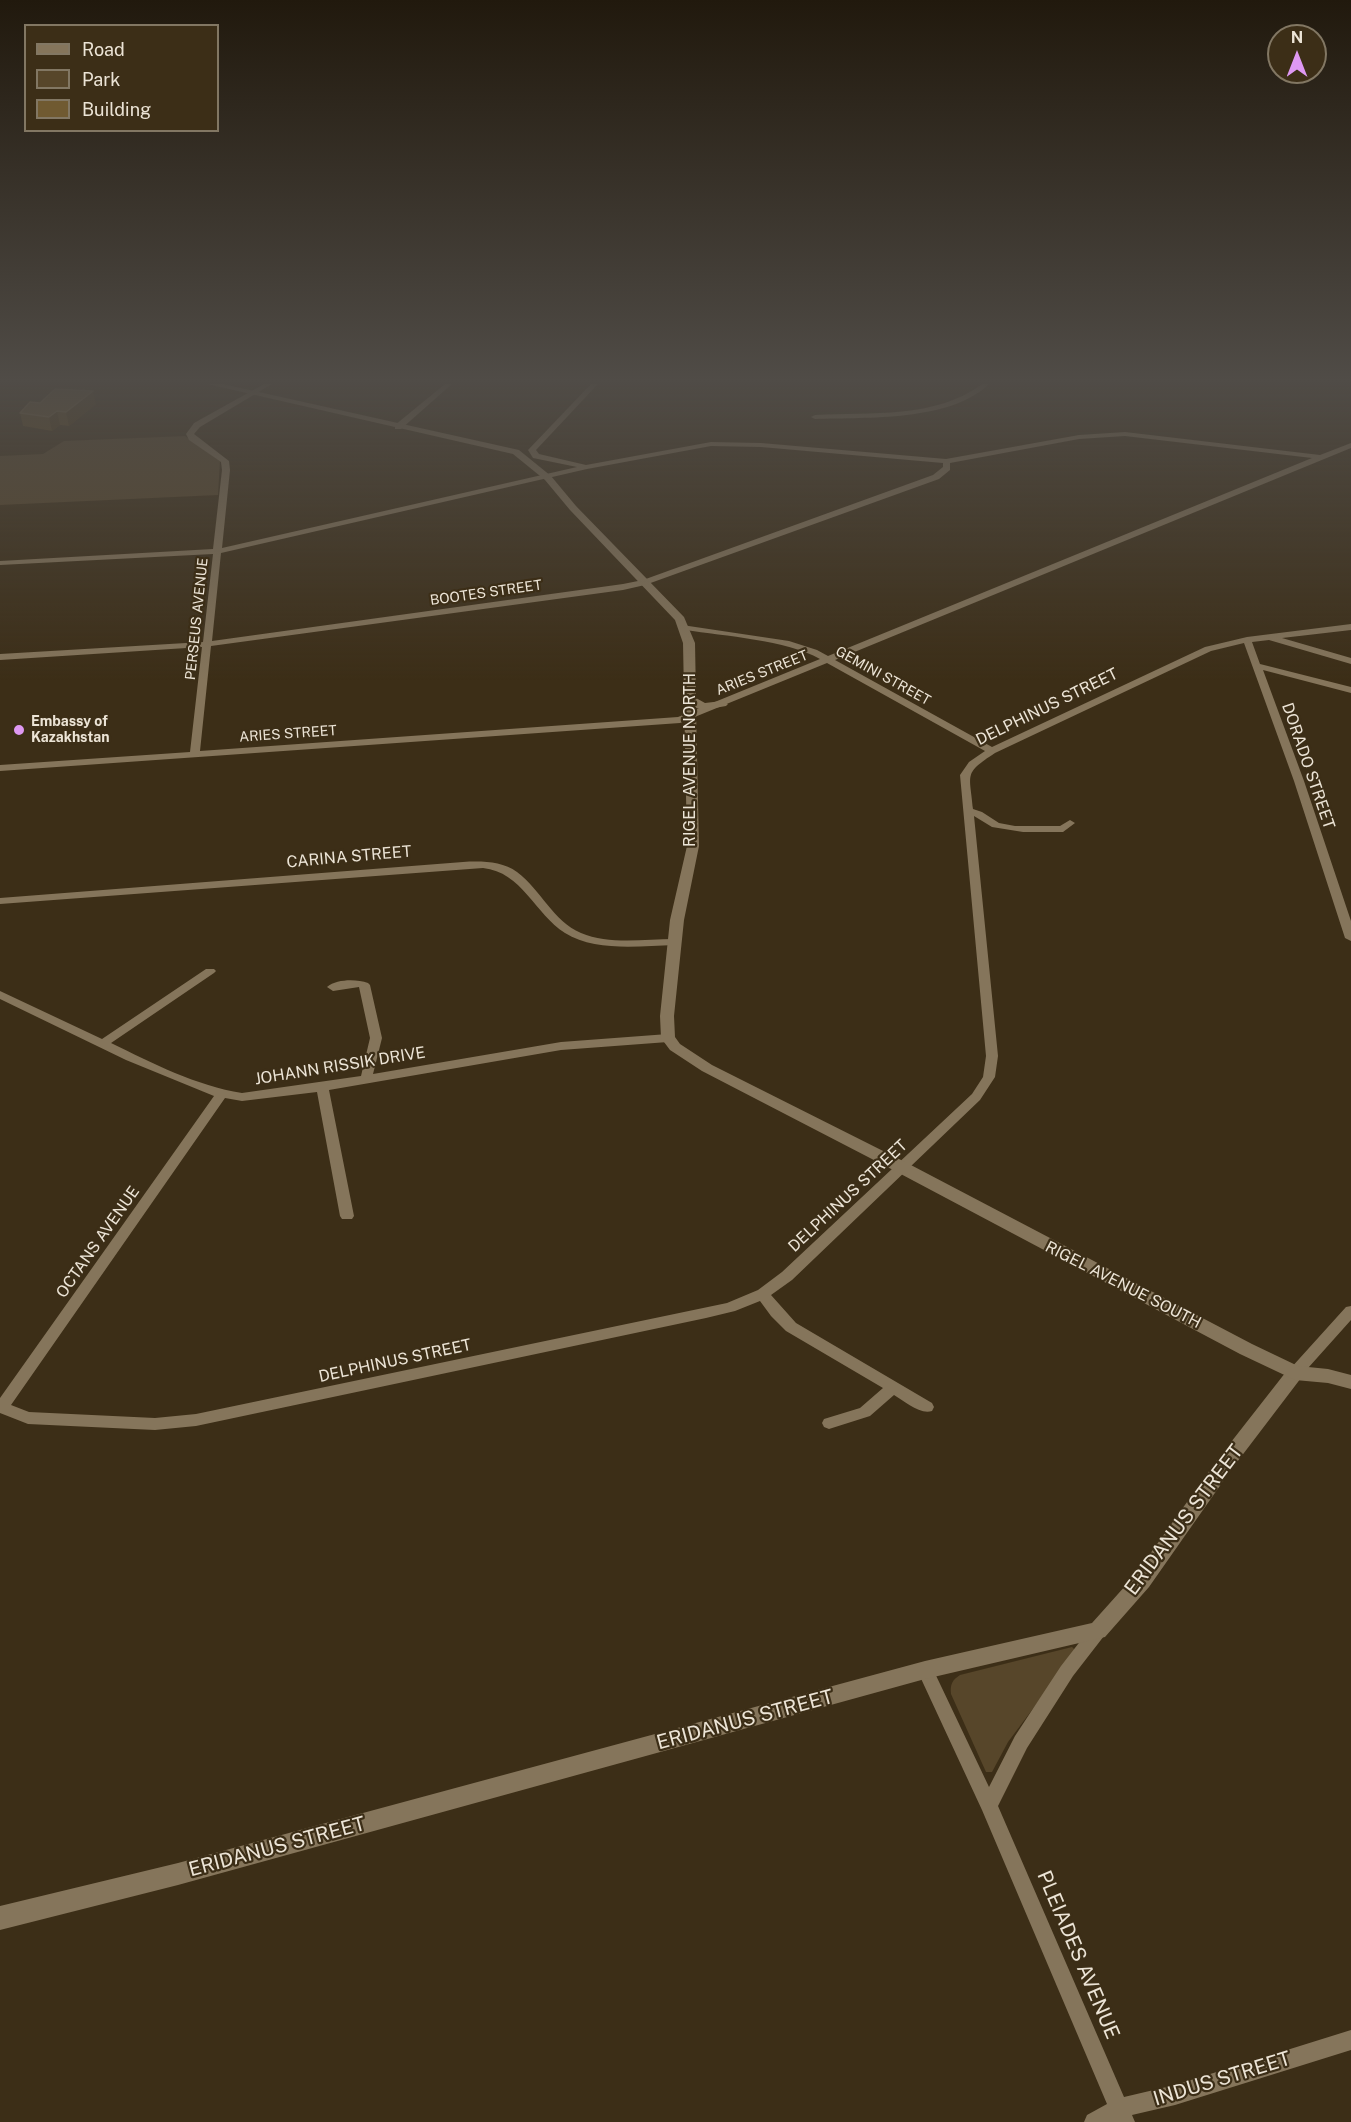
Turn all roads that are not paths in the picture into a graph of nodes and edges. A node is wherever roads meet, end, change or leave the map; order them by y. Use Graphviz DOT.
graph roads {
  1 [pos="224,483"];
  2 [pos="522,483"];
  3 [pos="549,483"];
  4 [pos="919,483"];
  5 [pos="1262,483"];
  6 [pos="218,551"];
  7 [pos="0,563"];
  8 [pos="645,582"];
  9 [pos="685,627"];
  10 [pos="1351,627"];
  11 [pos="1268,636"];
  12 [pos="1247,640"];
  13 [pos="208,644"];
  14 [pos="0,657"];
  15 [pos="828,661"];
  16 [pos="1351,661"];
  17 [pos="1257,666"];
  18 [pos="1351,690"];
  19 [pos="690,699"];
  20 [pos="722,704"];
  21 [pos="690,717"];
  22 [pos="992,751"];
  23 [pos="195,753"];
  24 [pos="0,768"];
  25 [pos="970,812"];
  26 [pos="1070,823"];
  27 [pos="0,902"];
  28 [pos="1351,938"];
  29 [pos="674,942"];
  30 [pos="210,971"];
  31 [pos="333,987"];
  32 [pos="0,995"];
  33 [pos="668,1038"];
  34 [pos="102,1044"];
  35 [pos="366,1079"];
  36 [pos="322,1087"];
  37 [pos="222,1094"];
  38 [pos="903,1168"];
  39 [pos="347,1216"];
  40 [pos="763,1294"];
  41 [pos="1351,1311"];
  42 [pos="1295,1373"];
  43 [pos="1351,1382"];
  44 [pos="893,1387"];
  45 [pos="927,1407"];
  46 [pos="1,1408"];
  47 [pos="829,1423"];
  48 [pos="1098,1630"];
  49 [pos="925,1670"];
  50 [pos="989,1806"];
  51 [pos="0,1918"];
  52 [pos="1351,2040"];
  53 [pos="1122,2115"];
  54 [pos="1094,2122"];
  1 -- 6 [label="street, PERSEUS AVENUE"];
  2 -- 6 [label="street"];
  3 -- 8 [label="main road"];
  4 -- 8 [label="street, BOOTES STREET"];
  5 -- 15 [label="street, ARIES STREET"];
  6 -- 7 [label="street"];
  6 -- 13 [label="street, PERSEUS AVENUE"];
  8 -- 9 [label="main road"];
  8 -- 13 [label="street, BOOTES STREET"];
  9 -- 15 [label="street, GEMINI STREET"];
  9 -- 19 [label="main road, RIGEL AVENUE NORTH"];
  10 -- 11 [label="street, DELPHINUS STREET"];
  11 -- 12 [label="street, DELPHINUS STREET"];
  11 -- 16 [label="street"];
  12 -- 17 [label="street, DORADO STREET"];
  12 -- 22 [label="street, DELPHINUS STREET"];
  13 -- 14 [label="street, BOOTES STREET"];
  13 -- 23 [label="street, PERSEUS AVENUE"];
  15 -- 20 [label="street, ARIES STREET"];
  15 -- 22 [label="street, GEMINI STREET"];
  17 -- 18 [label="street"];
  17 -- 28 [label="street, DORADO STREET"];
  19 -- 20 [label="main road"];
  19 -- 21 [label="main road, RIGEL AVENUE NORTH"];
  20 -- 21 [label="street, ARIES STREET"];
  21 -- 23 [label="street, ARIES STREET"];
  21 -- 29 [label="main road, RIGEL AVENUE NORTH"];
  22 -- 25 [label="street, DELPHINUS STREET"];
  23 -- 24 [label="street, ARIES STREET"];
  25 -- 26 [label="street"];
  25 -- 38 [label="street, DELPHINUS STREET"];
  27 -- 29 [label="street, CARINA STREET"];
  29 -- 33 [label="main road, RIGEL AVENUE NORTH"];
  30 -- 34 [label="street"];
  31 -- 35 [label="street"];
  32 -- 34 [label="street, JOHANN RISSIK DRIVE"];
  33 -- 35 [label="street, JOHANN RISSIK DRIVE"];
  33 -- 38 [label="main road"];
  34 -- 37 [label="street, JOHANN RISSIK DRIVE"];
  35 -- 36 [label="street, JOHANN RISSIK DRIVE"];
  36 -- 37 [label="street, JOHANN RISSIK DRIVE"];
  36 -- 39 [label="street"];
  37 -- 46 [label="street, OCTANS AVENUE"];
  38 -- 40 [label="street, DELPHINUS STREET"];
  38 -- 42 [label="main road, RIGEL AVENUE SOUTH"];
  40 -- 44 [label="street"];
  40 -- 46 [label="street, DELPHINUS STREET"];
  41 -- 42 [label="street, ERIDANUS STREET"];
  42 -- 43 [label="main road, RIGEL AVENUE SOUTH"];
  42 -- 48 [label="main road, ERIDANUS STREET"];
  44 -- 45 [label="street"];
  44 -- 47 [label="street"];
  48 -- 49 [label="main road, ERIDANUS STREET"];
  48 -- 50 [label="street"];
  49 -- 50 [label="street, PLEIADES AVENUE"];
  49 -- 51 [label="main road, ERIDANUS STREET"];
  50 -- 53 [label="street, PLEIADES AVENUE"];
  52 -- 53 [label="street, INDUS STREET"];
  53 -- 54 [label="street, INDUS STREET"];
}
